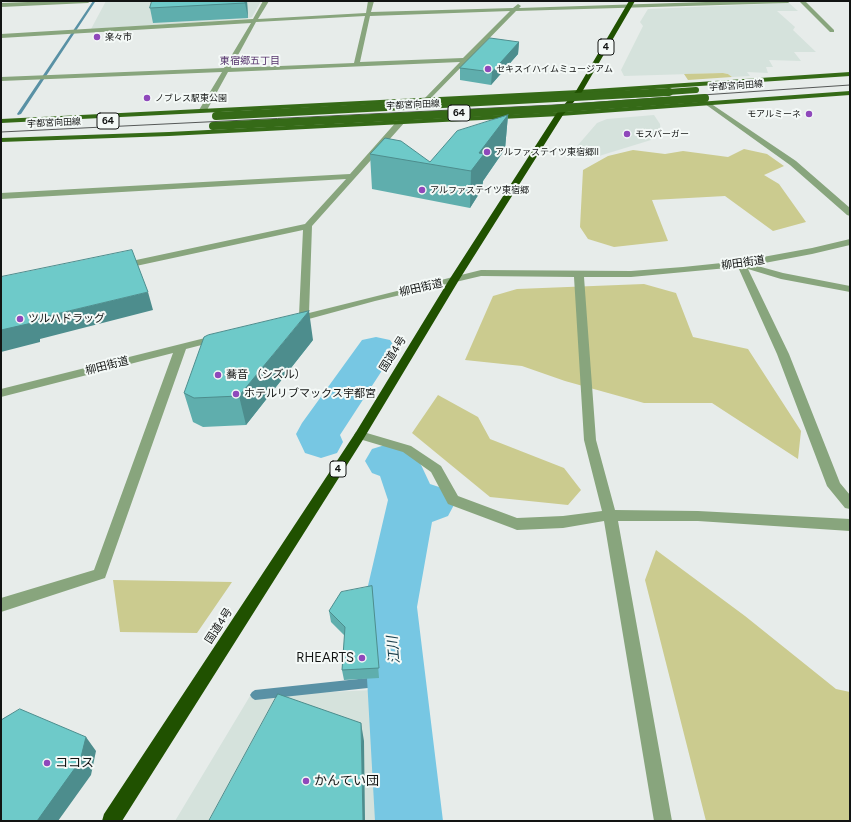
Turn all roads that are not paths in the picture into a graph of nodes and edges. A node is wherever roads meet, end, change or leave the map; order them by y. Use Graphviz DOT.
graph roads {
  1 [pos="88,1"];
  2 [pos="266,1"];
  3 [pos="372,1"];
  4 [pos="523,1"];
  5 [pos="632,1"];
  6 [pos="788,1"];
  7 [pos="802,1"];
  8 [pos="1,5"];
  9 [pos="628,7"];
  10 [pos="515,9"];
  11 [pos="369,14"];
  12 [pos="254,21"];
  13 [pos="832,31"];
  14 [pos="1,36"];
  15 [pos="464,60"];
  16 [pos="357,64"];
  17 [pos="226,70"];
  18 [pos="850,74"];
  19 [pos="1,79"];
  20 [pos="850,79"];
  21 [pos="850,88"];
  22 [pos="579,92"];
  23 [pos="850,93"];
  24 [pos="426,100"];
  25 [pos="706,101"];
  26 [pos="203,110"];
  27 [pos="560,114"];
  28 [pos="1,121"];
  29 [pos="401,122"];
  30 [pos="1,126"];
  31 [pos="1,136"];
  32 [pos="1,140"];
  33 [pos="353,176"];
  34 [pos="1,196"];
  35 [pos="850,213"];
  36 [pos="308,226"];
  37 [pos="850,242"];
  38 [pos="740,264"];
  39 [pos="116,267"];
  40 [pos="579,274"];
  41 [pos="454,280"];
  42 [pos="850,289"];
  43 [pos="304,317"];
  44 [pos="281,323"];
  45 [pos="227,336"];
  46 [pos="181,347"];
  47 [pos="1,393"];
  48 [pos="360,435"];
  49 [pos="850,504"];
  50 [pos="610,514"];
  51 [pos="850,525"];
  52 [pos="1,605"];
  53 [pos="111,821"];
  54 [pos="663,821"];
  1 -- 8 [label="street"];
  2 -- 12 [label="street"];
  3 -- 11 [label="street"];
  4 -- 10 [label="street"];
  5 -- 9 [label="highway, 国道4号 / 4"];
  6 -- 9 [label="street"];
  7 -- 13 [label="street"];
  9 -- 10 [label="street"];
  9 -- 22 [label="highway, 国道4号 / 4"];
  10 -- 11 [label="street"];
  10 -- 15 [label="street"];
  11 -- 12 [label="street"];
  11 -- 16 [label="street"];
  12 -- 14 [label="street"];
  12 -- 17 [label="street"];
  15 -- 16 [label="street"];
  15 -- 24 [label="street"];
  16 -- 17 [label="street"];
  17 -- 19 [label="street"];
  17 -- 26 [label="street"];
  18 -- 22 [label="main road"];
  20 -- 30 [label="main road, 宇都宮向田線 / 64, bridge"];
  21 -- 25 [label="main road, 宇都宮向田線 / 64"];
  22 -- 24 [label="main road"];
  22 -- 27 [label="highway, 国道4号 / 4"];
  23 -- 25 [label="main road"];
  24 -- 26 [label="main road"];
  25 -- 27 [label="main road"];
  25 -- 31 [label="main road, 宇都宮向田線 / 64, bridge"];
  25 -- 35 [label="street"];
  26 -- 28 [label="main road"];
  27 -- 29 [label="main road"];
  27 -- 41 [label="highway, 国道4号 / 4"];
  29 -- 32 [label="main road"];
  29 -- 33 [label="street"];
  33 -- 34 [label="street"];
  33 -- 36 [label="street"];
  36 -- 39 [label="street"];
  36 -- 43 [label="street"];
  37 -- 38 [label="street, 柳田街道"];
  38 -- 40 [label="street, 柳田街道"];
  38 -- 42 [label="street"];
  38 -- 49 [label="street"];
  40 -- 41 [label="street, 柳田街道"];
  40 -- 50 [label="street"];
  41 -- 43 [label="street, 柳田街道"];
  41 -- 48 [label="highway, 国道4号 / 4"];
  43 -- 44 [label="street, 柳田街道"];
  45 -- 46 [label="street, 柳田街道"];
  46 -- 47 [label="street, 柳田街道"];
  46 -- 52 [label="street"];
  48 -- 50 [label="street"];
  48 -- 53 [label="highway, 国道4号 / 4"];
  50 -- 51 [label="street"];
  50 -- 54 [label="street"];
}
